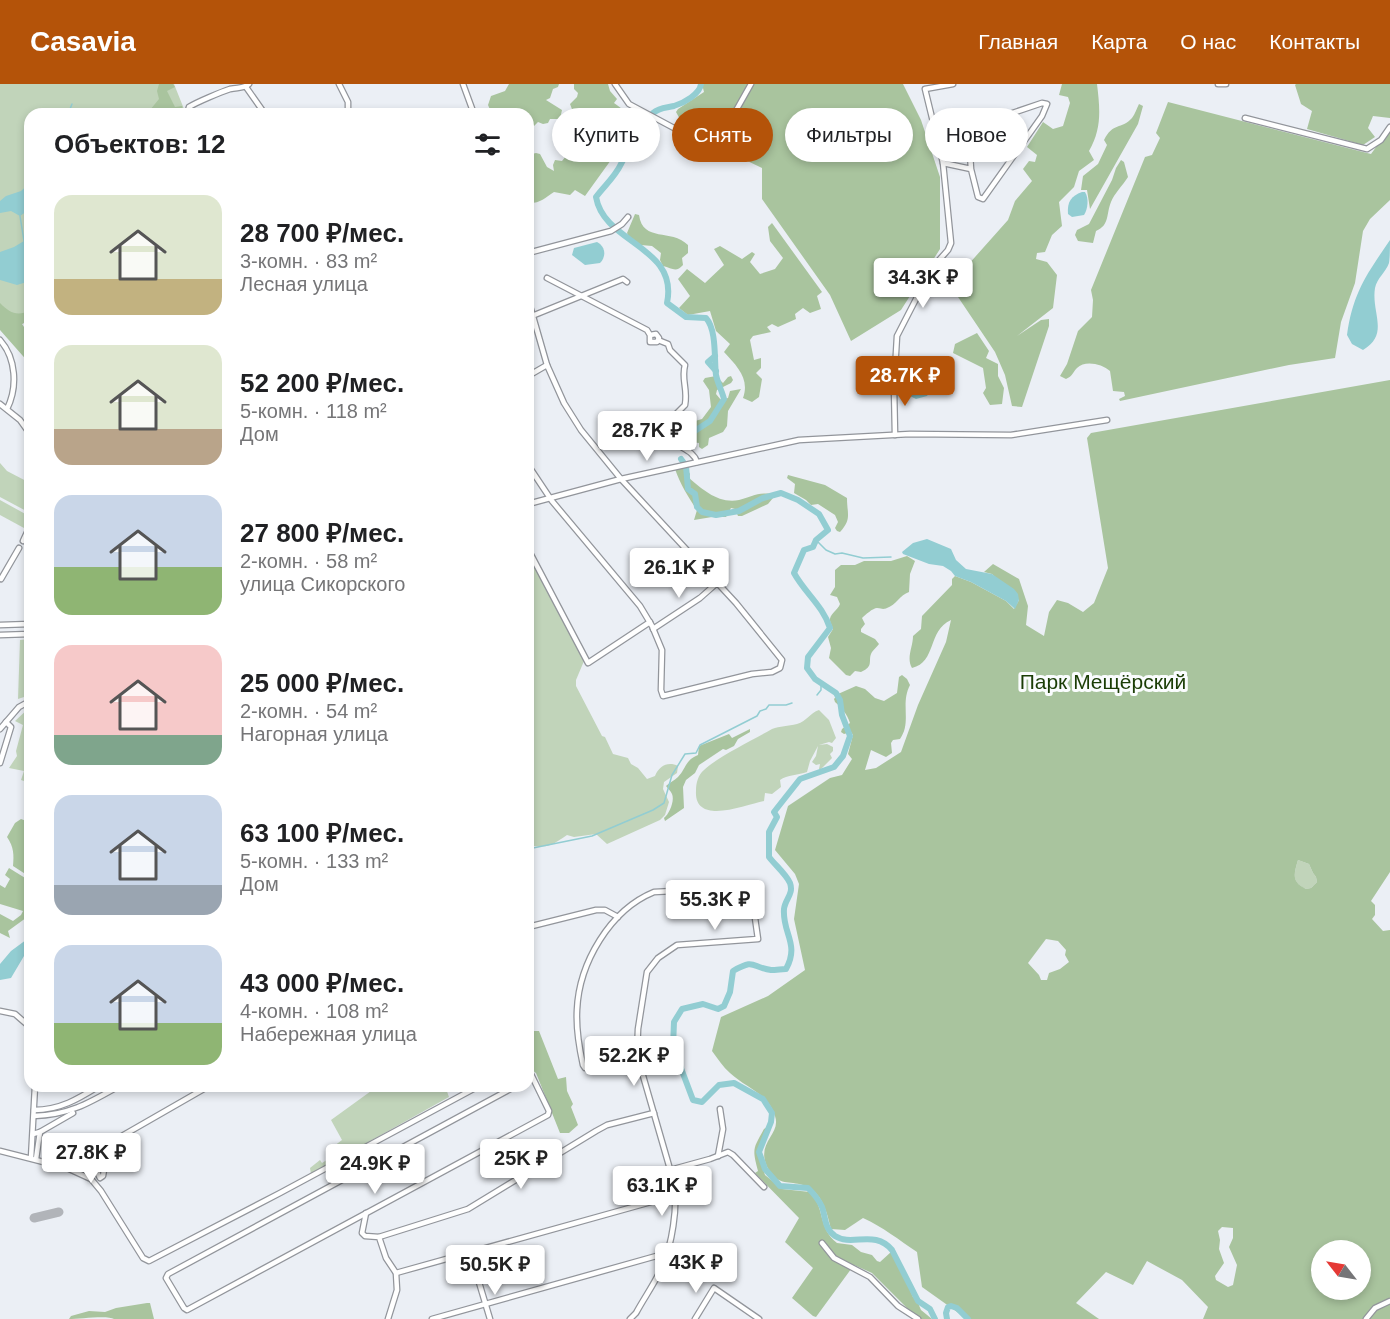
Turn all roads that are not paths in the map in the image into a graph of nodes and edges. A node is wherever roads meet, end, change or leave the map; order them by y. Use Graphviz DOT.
graph roads {
  1 [pos="339,84"];
  2 [pos="463,84"];
  3 [pos="615,84"];
  4 [pos="751,84"];
  5 [pos="953,84"];
  6 [pos="1218,84"];
  7 [pos="1226,84"];
  8 [pos="248,86"];
  9 [pos="925,86"];
  10 [pos="189,108"];
  11 [pos="261,108"];
  12 [pos="348,108"];
  13 [pos="472,108"];
  14 [pos="1245,118"];
  15 [pos="1390,127"];
  16 [pos="943,163"];
  17 [pos="971,169"];
  18 [pos="628,217"];
  19 [pos="534,251"];
  20 [pos="547,278"];
  21 [pos="627,282"];
  22 [pos="583,296"];
  23 [pos="534,315"];
  24 [pos="534,323"];
  25 [pos="0,340"];
  26 [pos="547,365"];
  27 [pos="534,373"];
  28 [pos="0,404"];
  29 [pos="7,409"];
  30 [pos="1107,420"];
  31 [pos="24,426"];
  32 [pos="895,435"];
  33 [pos="697,462"];
  34 [pos="534,474"];
  35 [pos="621,479"];
  36 [pos="551,498"];
  37 [pos="534,502"];
  38 [pos="19,548"];
  39 [pos="534,560"];
  40 [pos="1,579"];
  41 [pos="717,583"];
  42 [pos="650,622"];
  43 [pos="24,624"];
  44 [pos="0,625"];
  45 [pos="653,629"];
  46 [pos="24,634"];
  47 [pos="0,635"];
  48 [pos="24,704"];
  49 [pos="6,722"];
  50 [pos="0,729"];
  51 [pos="0,763"];
  52 [pos="618,917"];
  53 [pos="534,926"];
  54 [pos="0,1011"];
  55 [pos="24,1021"];
  56 [pos="637,1055"];
  57 [pos="534,1078"];
  58 [pos="35,1092"];
  59 [pos="88,1092"];
  60 [pos="108,1092"];
  61 [pos="199,1092"];
  62 [pos="468,1092"];
  63 [pos="505,1092"];
  64 [pos="78,1109"];
  65 [pos="720,1109"];
  66 [pos="34,1113"];
  67 [pos="654,1113"];
  68 [pos="50,1116"];
  69 [pos="52,1125"];
  70 [pos="40,1132"];
  71 [pos="33,1134"];
  72 [pos="0,1151"];
  73 [pos="94,1152"];
  74 [pos="105,1153"];
  75 [pos="718,1156"];
  76 [pos="34,1158"];
  77 [pos="79,1161"];
  78 [pos="105,1162"];
  79 [pos="92,1163"];
  80 [pos="67,1168"];
  81 [pos="670,1170"];
  82 [pos="618,1186"];
  83 [pos="764,1187"];
  84 [pos="676,1195"];
  85 [pos="366,1213"];
  86 [pos="379,1237"];
  87 [pos="822,1243"];
  88 [pos="470,1253"];
  89 [pos="667,1253"];
  90 [pos="396,1273"];
  91 [pos="1390,1301"];
  92 [pos="486,1304"];
  93 [pos="388,1319"];
  94 [pos="432,1319"];
  95 [pos="490,1319"];
  96 [pos="630,1319"];
  97 [pos="695,1319"];
  98 [pos="759,1319"];
  99 [pos="918,1319"];
  100 [pos="1366,1319"];
  1 -- 12 [label="street"];
  2 -- 13 [label="street"];
  3 -- 4 [label="street"];
  5 -- 9 [label="street"];
  6 -- 7 [label="street"];
  8 -- 10 [label="street"];
  8 -- 11 [label="street"];
  9 -- 16 [label="street"];
  14 -- 15 [label="street"];
  16 -- 17 [label="street"];
  16 -- 32 [label="street"];
  17 -- 17 [label="street"];
  18 -- 19 [label="street"];
  20 -- 22 [label="street"];
  21 -- 22 [label="street"];
  22 -- 23 [label="street"];
  22 -- 33 [label="street"];
  24 -- 26 [label="street"];
  25 -- 29 [label="street"];
  26 -- 27 [label="street"];
  26 -- 35 [label="street"];
  28 -- 29 [label="street"];
  29 -- 31 [label="street"];
  30 -- 32 [label="street"];
  32 -- 33 [label="street"];
  33 -- 35 [label="street"];
  34 -- 36 [label="street"];
  35 -- 36 [label="street"];
  35 -- 41 [label="street"];
  36 -- 37 [label="street"];
  36 -- 42 [label="street"];
  38 -- 40 [label="street"];
  39 -- 42 [label="street"];
  41 -- 45 [label="street"];
  41 -- 45 [label="street"];
  42 -- 45 [label="street"];
  43 -- 44 [label="street"];
  46 -- 47 [label="street"];
  48 -- 49 [label="street"];
  49 -- 50 [label="street"];
  49 -- 51 [label="street"];
  52 -- 53 [label="street"];
  52 -- 56 [label="street"];
  52 -- 56 [label="street"];
  54 -- 55 [label="street"];
  56 -- 67 [label="street"];
  57 -- 85 [label="street"];
  58 -- 66 [label="street"];
  59 -- 66 [label="street"];
  60 -- 64 [label="street"];
  61 -- 73 [label="street"];
  62 -- 80 [label="street"];
  63 -- 85 [label="street"];
  64 -- 68 [label="street"];
  64 -- 69 [label="street"];
  65 -- 75 [label="street"];
  66 -- 68 [label="street"];
  66 -- 71 [label="street"];
  67 -- 81 [label="street"];
  67 -- 86 [label="street"];
  68 -- 69 [label="street"];
  69 -- 70 [label="street"];
  70 -- 71 [label="street"];
  70 -- 76 [label="street"];
  71 -- 76 [label="street"];
  72 -- 76 [label="street"];
  73 -- 77 [label="street"];
  73 -- 79 [label="street"];
  74 -- 78 [label="street"];
  75 -- 81 [label="street"];
  75 -- 83 [label="street"];
  76 -- 80 [label="street"];
  77 -- 79 [label="street"];
  77 -- 80 [label="street"];
  78 -- 79 [label="street"];
  78 -- 79 [label="street"];
  81 -- 82 [label="street"];
  81 -- 84 [label="street"];
  84 -- 88 [label="street"];
  84 -- 89 [label="street"];
  85 -- 86 [label="street"];
  86 -- 90 [label="street"];
  87 -- 99 [label="street"];
  88 -- 90 [label="street"];
  88 -- 92 [label="street"];
  89 -- 92 [label="street"];
  89 -- 96 [label="street"];
  90 -- 93 [label="street"];
  91 -- 100 [label="street"];
  92 -- 94 [label="street"];
  92 -- 95 [label="street"];
  97 -- 98 [label="street"];
}
